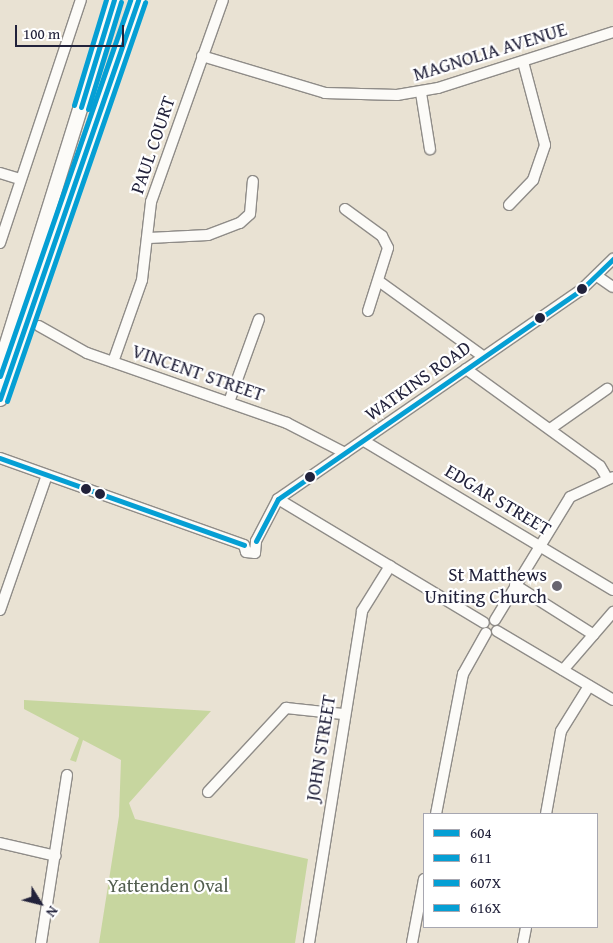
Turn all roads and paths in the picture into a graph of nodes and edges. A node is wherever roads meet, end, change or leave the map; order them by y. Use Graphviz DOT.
graph roads {
  1 [pos="81,0"];
  2 [pos="114,0"];
  3 [pos="138,0"];
  4 [pos="223,0"];
  5 [pos="613,32"];
  6 [pos="202,56"];
  7 [pos="522,62"];
  8 [pos="420,93"];
  9 [pos="430,149"];
  10 [pos="0,173"];
  11 [pos="20,178"];
  12 [pos="253,181"];
  13 [pos="509,204"];
  14 [pos="345,210"];
  15 [pos="149,238"];
  16 [pos="0,243"];
  17 [pos="613,259"];
  18 [pos="597,276"];
  19 [pos="380,282"];
  20 [pos="613,287"];
  21 [pos="368,311"];
  22 [pos="259,318"];
  23 [pos="39,326"];
  24 [pos="484,357"];
  25 [pos="113,362"];
  26 [pos="0,366"];
  27 [pos="466,369"];
  28 [pos="607,389"];
  29 [pos="0,400"];
  30 [pos="229,402"];
  31 [pos="550,429"];
  32 [pos="364,441"];
  33 [pos="345,453"];
  34 [pos="0,458"];
  35 [pos="47,475"];
  36 [pos="610,477"];
  37 [pos="278,499"];
  38 [pos="540,545"];
  39 [pos="390,566"];
  40 [pos="516,585"];
  41 [pos="613,590"];
  42 [pos="0,610"];
  43 [pos="613,612"];
  44 [pos="484,622"];
  45 [pos="496,626"];
  46 [pos="486,633"];
  47 [pos="594,635"];
  48 [pos="563,670"];
  49 [pos="589,686"];
  50 [pos="613,700"];
  51 [pos="343,714"];
  52 [pos="67,775"];
  53 [pos="208,792"];
  54 [pos="436,813"];
  55 [pos="546,813"];
  56 [pos="0,843"];
  57 [pos="56,856"];
  58 [pos="423,884"];
  59 [pos="526,928"];
  60 [pos="41,943"];
  61 [pos="309,943"];
  62 [pos="412,943"];
  63 [pos="523,943"];
  1 -- 11 [label="street"];
  2 -- 26 [label="highway"];
  3 -- 29 [label="highway"];
  4 -- 6 [label="street, PAUL COURT"];
  5 -- 7 [label="street, MAGNOLIA AVENUE"];
  6 -- 8 [label="street, MAGNOLIA AVENUE"];
  6 -- 15 [label="street, PAUL COURT"];
  7 -- 8 [label="street, MAGNOLIA AVENUE"];
  7 -- 13 [label="street"];
  8 -- 9 [label="street"];
  10 -- 11 [label="street"];
  11 -- 16 [label="street"];
  12 -- 15 [label="street"];
  14 -- 19 [label="street"];
  15 -- 25 [label="street, PAUL COURT"];
  17 -- 18 [label="street, WATKINS ROAD"];
  18 -- 20 [label="street"];
  18 -- 24 [label="street, WATKINS ROAD"];
  19 -- 21 [label="street"];
  19 -- 24 [label="street"];
  22 -- 30 [label="street"];
  23 -- 25 [label="street, VINCENT STREET"];
  24 -- 27 [label="street, WATKINS ROAD"];
  25 -- 30 [label="street, VINCENT STREET"];
  27 -- 31 [label="street"];
  27 -- 32 [label="street, WATKINS ROAD"];
  28 -- 31 [label="street"];
  30 -- 33 [label="street, VINCENT STREET"];
  31 -- 36 [label="street"];
  32 -- 33 [label="street, WATKINS ROAD"];
  32 -- 38 [label="street, EDGAR STREET"];
  33 -- 37 [label="street, WATKINS ROAD"];
  34 -- 35 [label="street"];
  35 -- 37 [label="street, WATKINS ROAD"];
  35 -- 42 [label="street"];
  36 -- 38 [label="street"];
  37 -- 39 [label="street"];
  38 -- 40 [label="street"];
  38 -- 41 [label="street, EDGAR STREET"];
  39 -- 44 [label="street"];
  39 -- 51 [label="street, JOHN STREET"];
  40 -- 45 [label="street"];
  40 -- 47 [label="street"];
  43 -- 47 [label="street"];
  44 -- 45 [label="street"];
  44 -- 46 [label="street"];
  45 -- 46 [label="street"];
  45 -- 48 [label="street"];
  46 -- 54 [label="street"];
  47 -- 48 [label="street"];
  48 -- 49 [label="street"];
  49 -- 50 [label="street"];
  49 -- 55 [label="street"];
  51 -- 53 [label="street"];
  51 -- 61 [label="street, JOHN STREET"];
  52 -- 57 [label="street"];
  56 -- 57 [label="street"];
  57 -- 60 [label="street"];
  58 -- 62 [label="street"];
  59 -- 63 [label="street"];
}
